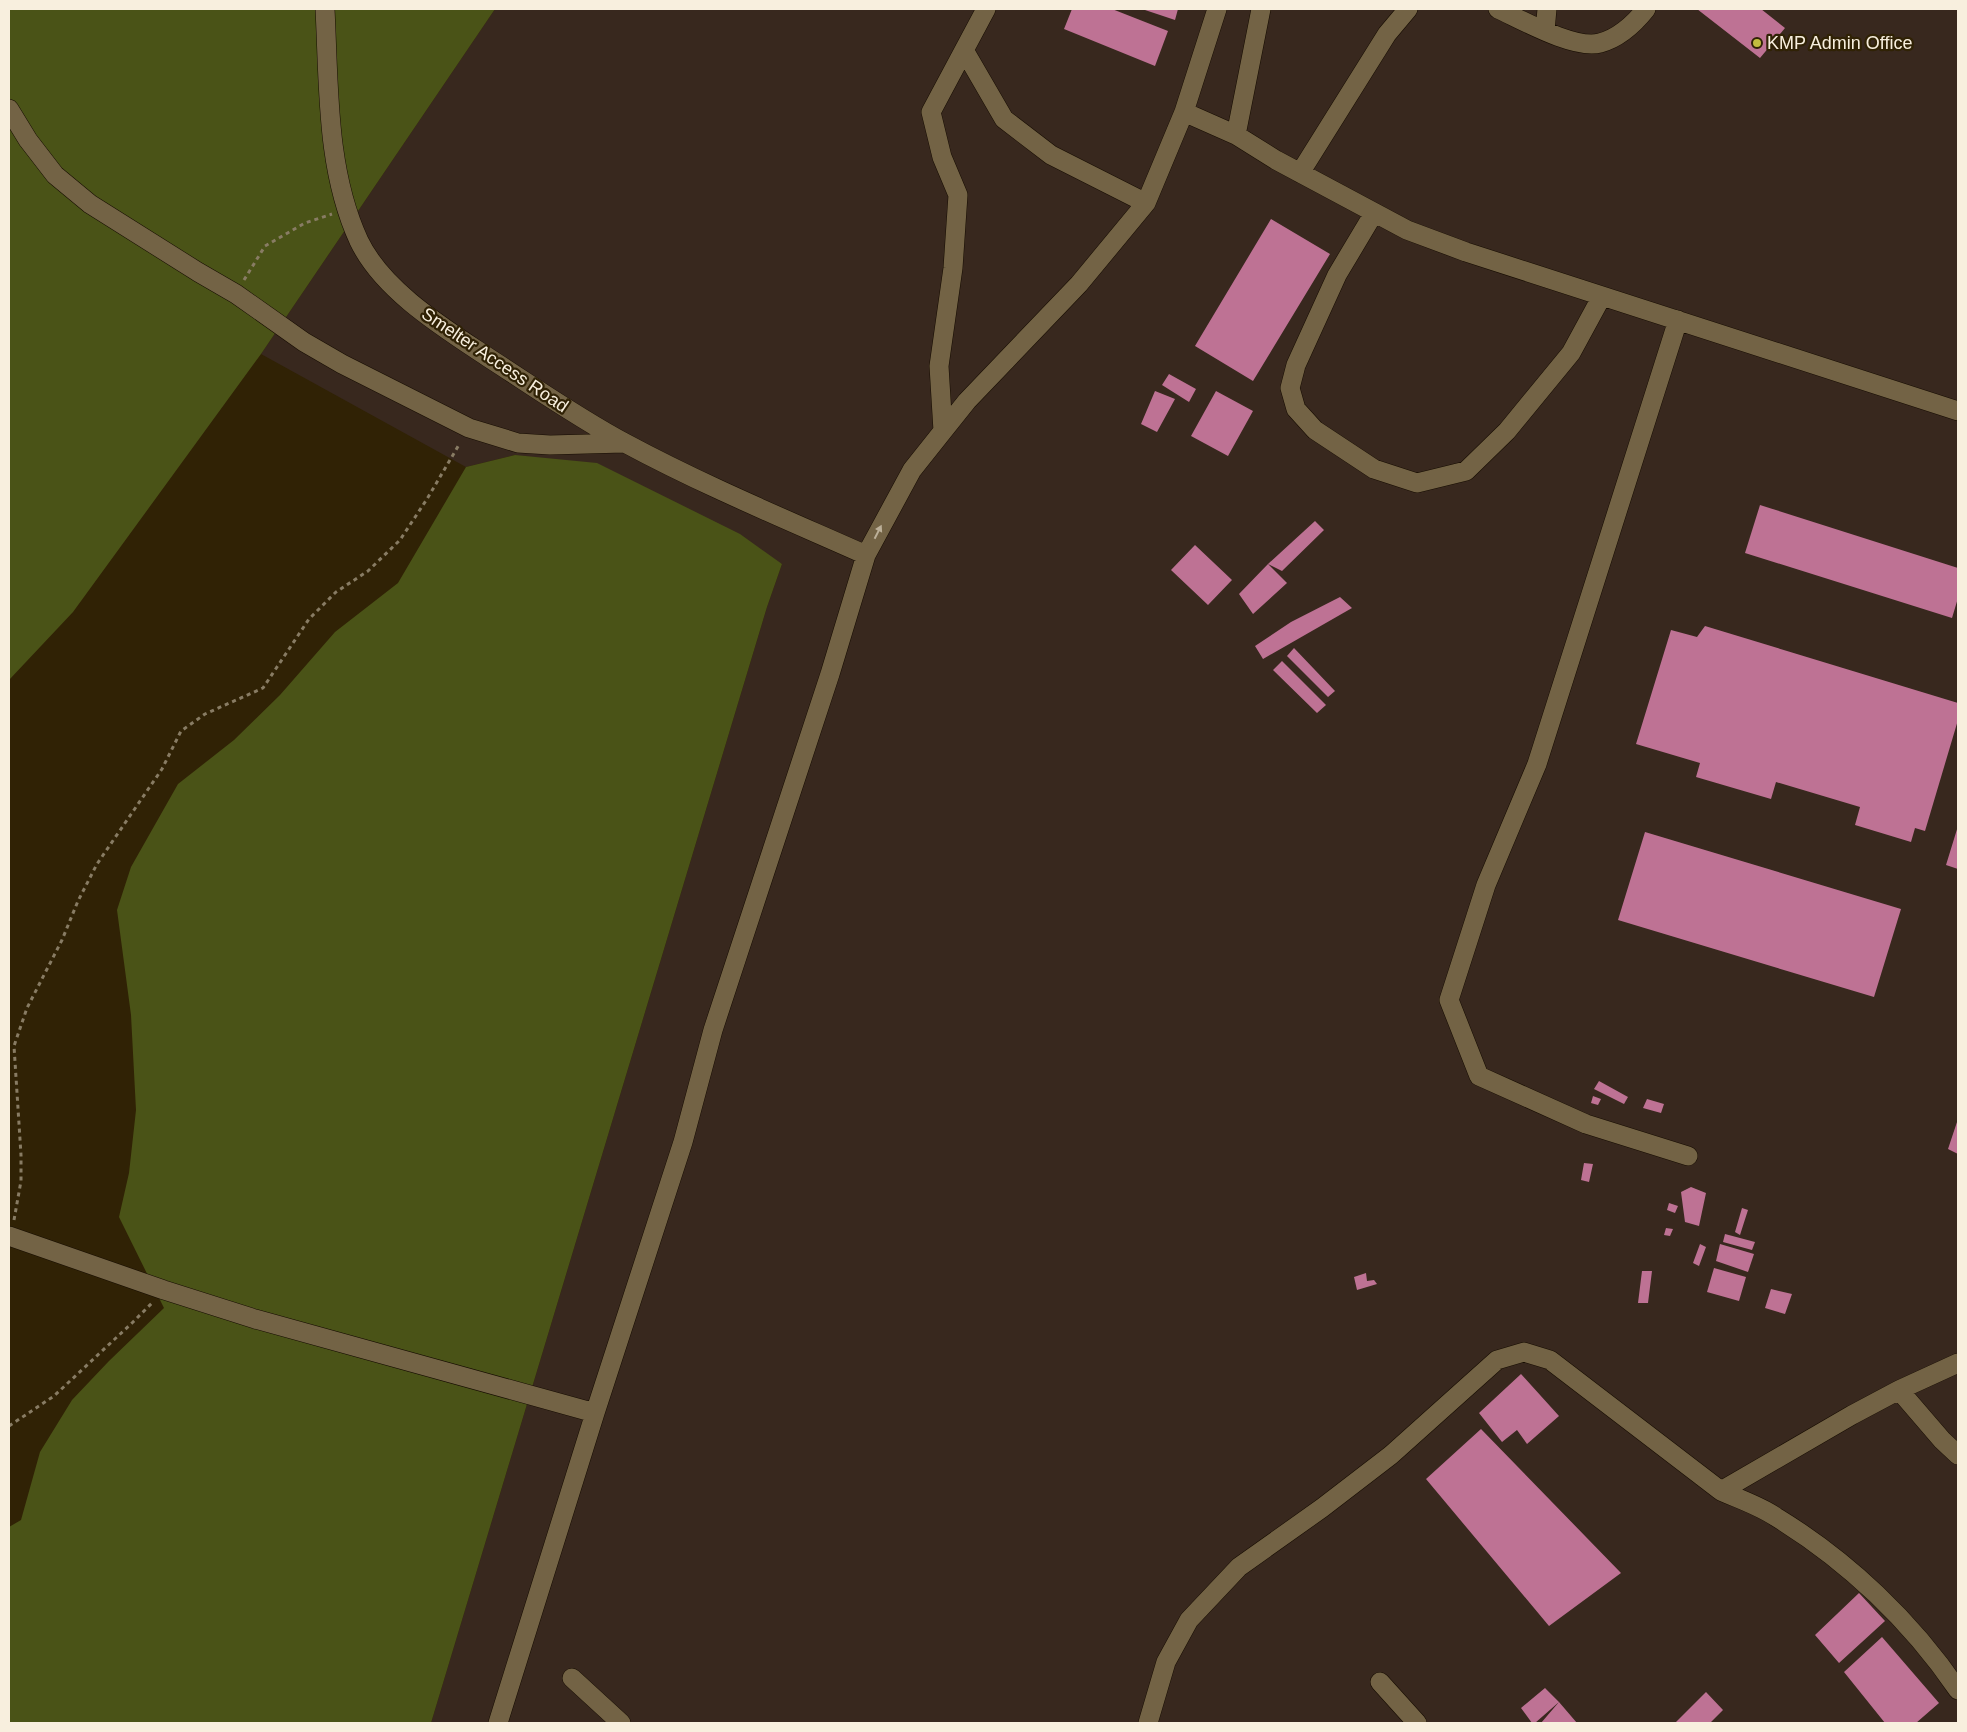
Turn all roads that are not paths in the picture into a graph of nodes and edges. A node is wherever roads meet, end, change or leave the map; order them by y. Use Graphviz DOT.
graph roads {
  1 [pos="325,9"];
  2 [pos="986,9"];
  3 [pos="1217,9"];
  4 [pos="1261,9"];
  5 [pos="1408,9"];
  6 [pos="1498,9"];
  7 [pos="1547,9"];
  8 [pos="1646,9"];
  9 [pos="1545,31"];
  10 [pos="964,50"];
  11 [pos="9,109"];
  12 [pos="1184,112"];
  13 [pos="1236,135"];
  14 [pos="1300,173"];
  15 [pos="1146,203"];
  16 [pos="1374,213"];
  17 [pos="1602,296"];
  18 [pos="1678,320"];
  19 [pos="1958,411"];
  20 [pos="943,431"];
  21 [pos="624,443"];
  22 [pos="866,555"];
  23 [pos="1688,1156"];
  24 [pos="9,1236"];
  25 [pos="1958,1363"];
  26 [pos="1899,1390"];
  27 [pos="595,1413"];
  28 [pos="1958,1455"];
  29 [pos="1721,1491"];
  30 [pos="572,1678"];
  31 [pos="1380,1682"];
  32 [pos="1958,1690"];
  33 [pos="498,1723"];
  34 [pos="621,1723"];
  35 [pos="1148,1723"];
  36 [pos="1416,1723"];
  1 -- 21 [label="lane, Smelter Access Road"];
  2 -- 10 [label="lane"];
  3 -- 12 [label="lane"];
  4 -- 13 [label="lane"];
  5 -- 14 [label="lane"];
  6 -- 9 [label="lane"];
  7 -- 9 [label="lane"];
  8 -- 9 [label="lane"];
  10 -- 15 [label="lane"];
  10 -- 20 [label="lane"];
  11 -- 21 [label="lane"];
  12 -- 13 [label="lane"];
  12 -- 15 [label="lane"];
  13 -- 14 [label="lane"];
  14 -- 16 [label="lane"];
  15 -- 20 [label="lane"];
  16 -- 17 [label="lane"];
  16 -- 17 [label="lane"];
  17 -- 18 [label="lane"];
  18 -- 19 [label="lane"];
  18 -- 23 [label="lane"];
  22 -- 20 [label="lane, one-way"];
  21 -- 22 [label="lane, Smelter Access Road"];
  22 -- 27 [label="lane"];
  24 -- 27 [label="lane"];
  25 -- 26 [label="lane"];
  26 -- 28 [label="lane"];
  26 -- 29 [label="lane"];
  27 -- 33 [label="lane"];
  29 -- 32 [label="lane"];
  29 -- 35 [label="lane"];
  30 -- 34 [label="lane"];
  31 -- 36 [label="lane"];
}
